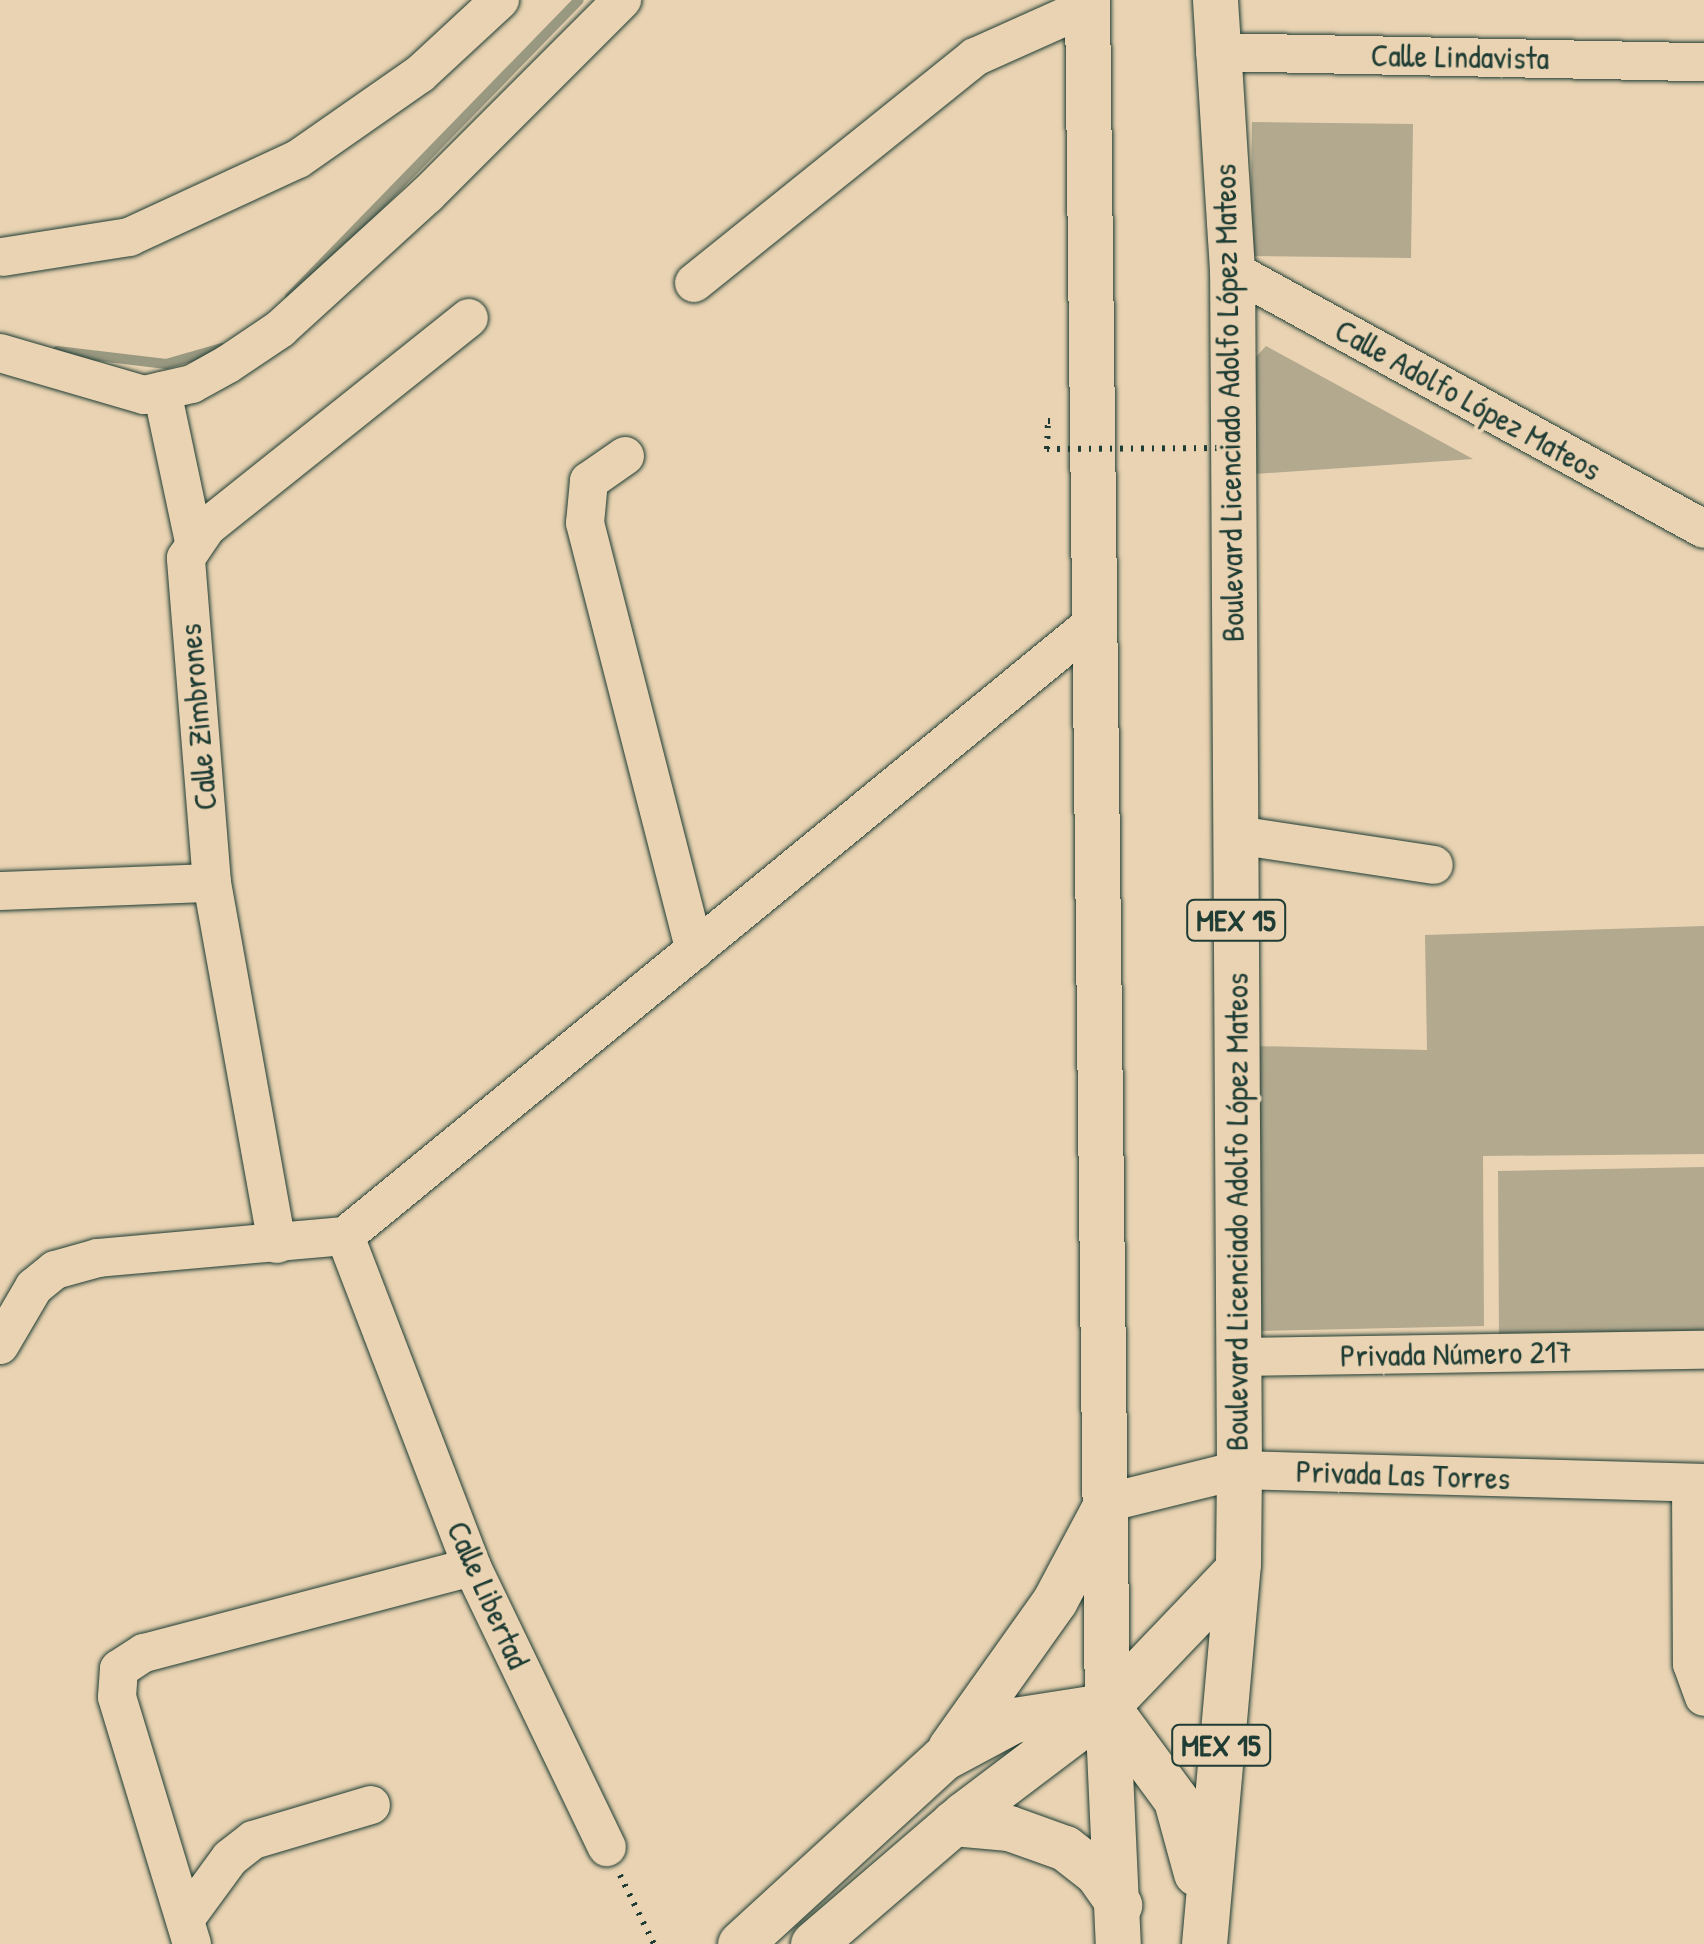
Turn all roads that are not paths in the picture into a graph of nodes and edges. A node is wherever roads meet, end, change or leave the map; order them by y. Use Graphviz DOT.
graph roads {
  1 [pos="500,0"];
  2 [pos="622,0"];
  3 [pos="1215,0"];
  4 [pos="1087,4"];
  5 [pos="1215,52"];
  6 [pos="1704,62"];
  7 [pos="1,249"];
  8 [pos="1232,270"];
  9 [pos="694,282"];
  10 [pos="469,318"];
  11 [pos="0,353"];
  12 [pos="162,391"];
  13 [pos="625,456"];
  14 [pos="1704,530"];
  15 [pos="194,542"];
  16 [pos="1092,624"];
  17 [pos="1236,835"];
  18 [pos="1434,865"];
  19 [pos="212,883"];
  20 [pos="0,891"];
  21 [pos="694,950"];
  22 [pos="344,1236"];
  23 [pos="277,1244"];
  24 [pos="1238,1324"];
  25 [pos="0,1346"];
  26 [pos="1704,1350"];
  27 [pos="1239,1470"];
  28 [pos="1698,1483"];
  29 [pos="1106,1503"];
  30 [pos="472,1568"];
  31 [pos="1237,1570"];
  32 [pos="1704,1697"];
  33 [pos="1106,1706"];
  34 [pos="943,1758"];
  35 [pos="371,1805"];
  36 [pos="953,1824"];
  37 [pos="606,1847"];
  38 [pos="1119,1924"];
  39 [pos="189,1931"];
  40 [pos="1204,1932"];
  41 [pos="740,1944"];
  42 [pos="813,1944"];
  1 -- 7 [label="street"];
  2 -- 12 [label="street"];
  3 -- 5 [label="main road, Boulevard Licenciado Adolfo López Mateos / MEX 15"];
  4 -- 9 [label="street"];
  4 -- 16 [label="main road"];
  5 -- 6 [label="street, Calle Lindavista"];
  5 -- 8 [label="main road, Boulevard Licenciado Adolfo López Mateos / MEX 15"];
  8 -- 14 [label="street, Calle Adolfo López Mateos"];
  8 -- 17 [label="main road, Boulevard Licenciado Adolfo López Mateos / MEX 15"];
  10 -- 15 [label="street"];
  11 -- 12 [label="street"];
  12 -- 15 [label="street"];
  13 -- 21 [label="street"];
  15 -- 19 [label="street, Calle Zimbrones"];
  16 -- 21 [label="street"];
  16 -- 29 [label="main road"];
  17 -- 18 [label="street"];
  17 -- 24 [label="main road, Boulevard Licenciado Adolfo López Mateos / MEX 15"];
  19 -- 20 [label="street"];
  19 -- 23 [label="street, Calle Zimbrones"];
  21 -- 22 [label="street"];
  22 -- 23 [label="street"];
  22 -- 30 [label="street, Calle Libertad"];
  23 -- 25 [label="street"];
  24 -- 26 [label="street, Privada Número 217"];
  24 -- 27 [label="main road, Boulevard Licenciado Adolfo López Mateos / MEX 15"];
  27 -- 28 [label="street, Privada Las Torres"];
  27 -- 29 [label="street, Privada Las Torres"];
  27 -- 31 [label="main road, Boulevard Licenciado Adolfo López Mateos / MEX 15"];
  28 -- 32 [label="street"];
  29 -- 33 [label="main road"];
  29 -- 34 [label="main road"];
  30 -- 37 [label="street, Calle Libertad"];
  30 -- 39 [label="street"];
  31 -- 33 [label="main road"];
  31 -- 40 [label="main road, Boulevard Licenciado Adolfo López Mateos / MEX 15"];
  33 -- 34 [label="main road"];
  33 -- 36 [label="main road"];
  33 -- 38 [label="main road"];
  33 -- 40 [label="main road"];
  34 -- 41 [label="main road"];
  35 -- 39 [label="street"];
  36 -- 38 [label="main road"];
  36 -- 42 [label="main road"];
}
